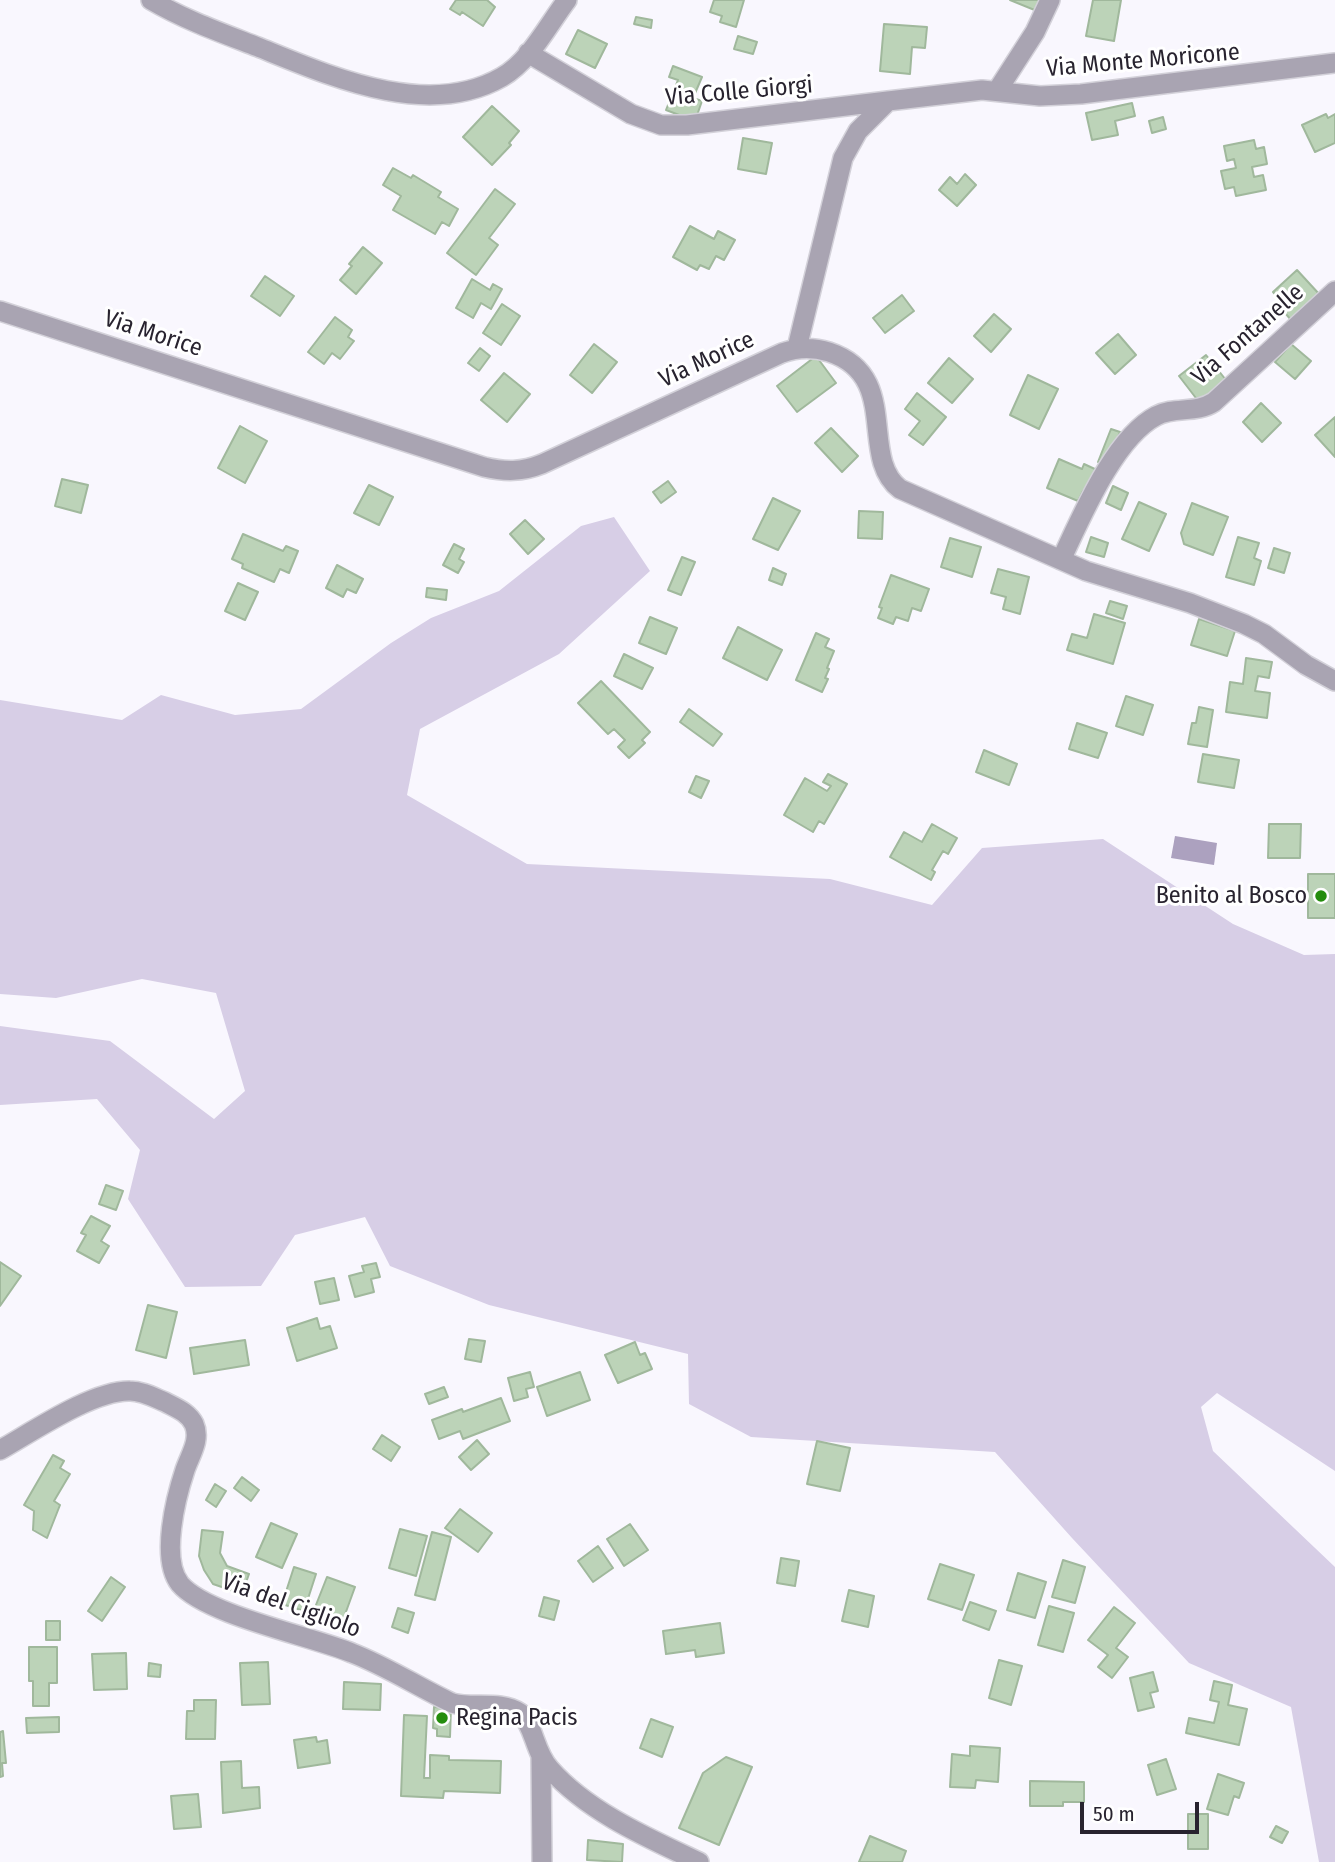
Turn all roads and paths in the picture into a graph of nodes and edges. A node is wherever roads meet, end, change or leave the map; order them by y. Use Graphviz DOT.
graph roads {
  1 [pos="151,0"];
  2 [pos="567,0"];
  3 [pos="1051,0"];
  4 [pos="528,53"];
  5 [pos="1335,63"];
  6 [pos="997,91"];
  7 [pos="888,101"];
  8 [pos="1335,291"];
  9 [pos="0,311"];
  10 [pos="797,348"];
  11 [pos="1061,560"];
  12 [pos="1335,681"];
  13 [pos="0,1450"];
  14 [pos="541,1758"];
  15 [pos="542,1862"];
  16 [pos="699,1862"];
  1 -- 4 [label="street"];
  2 -- 4 [label="street"];
  3 -- 6 [label="street"];
  4 -- 7 [label="street, Via Colle Giorgi"];
  5 -- 6 [label="street, Via Monte Moricone"];
  6 -- 7 [label="street, Via Monte Moricone"];
  7 -- 10 [label="street"];
  8 -- 11 [label="street, Via Fontanelle"];
  9 -- 10 [label="street, Via Morice"];
  10 -- 11 [label="street, Via Morice"];
  11 -- 12 [label="street, Via Morice"];
  13 -- 14 [label="street, Via del Cigliolo"];
  14 -- 15 [label="street"];
  14 -- 16 [label="street, Via del Cigliolo"];
}
